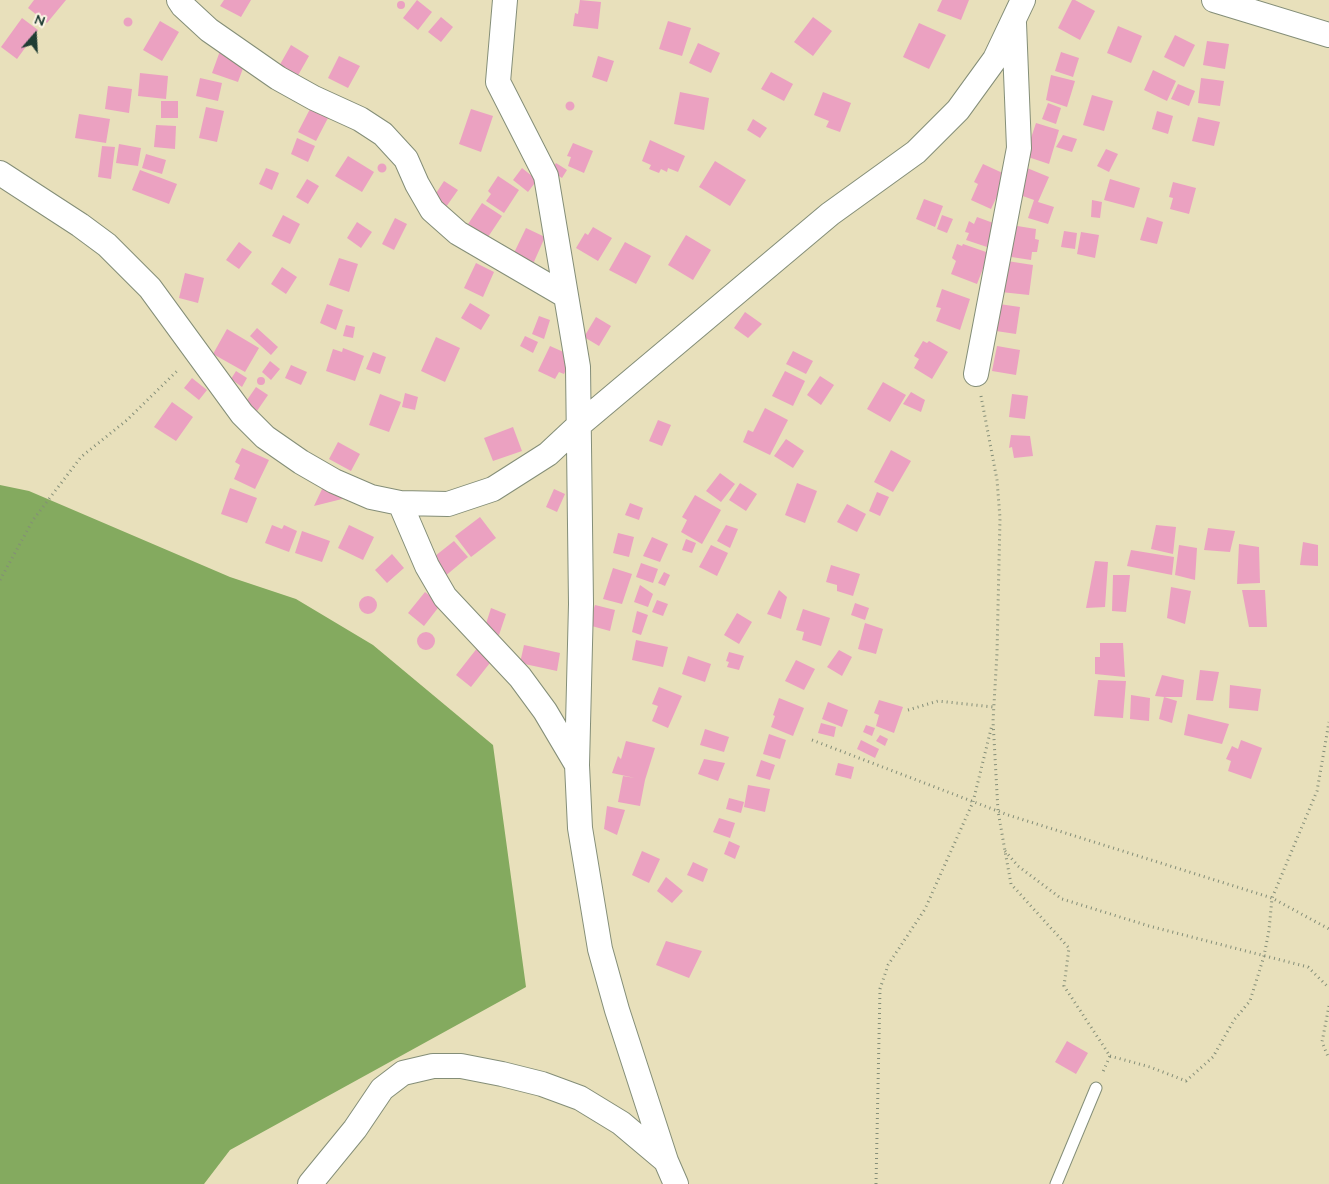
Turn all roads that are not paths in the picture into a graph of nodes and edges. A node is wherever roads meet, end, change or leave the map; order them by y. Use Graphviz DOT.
graph roads {
  1 [pos="179,0"];
  2 [pos="505,0"];
  3 [pos="1214,0"];
  4 [pos="1019,10"];
  5 [pos="1329,35"];
  6 [pos="0,173"];
  7 [pos="566,296"];
  8 [pos="976,374"];
  9 [pos="579,425"];
  10 [pos="400,503"];
  11 [pos="577,765"];
  12 [pos="1096,1088"];
  13 [pos="666,1161"];
  14 [pos="310,1184"];
  15 [pos="676,1184"];
  16 [pos="1056,1184"];
  1 -- 7 [label="street"];
  2 -- 7 [label="street"];
  3 -- 5 [label="street"];
  4 -- 8 [label="street"];
  4 -- 9 [label="street"];
  6 -- 10 [label="street"];
  7 -- 9 [label="street"];
  9 -- 10 [label="street"];
  9 -- 11 [label="street"];
  10 -- 11 [label="street"];
  11 -- 13 [label="street"];
  12 -- 16 [label="lane"];
  13 -- 14 [label="street"];
  13 -- 15 [label="street"];
}
